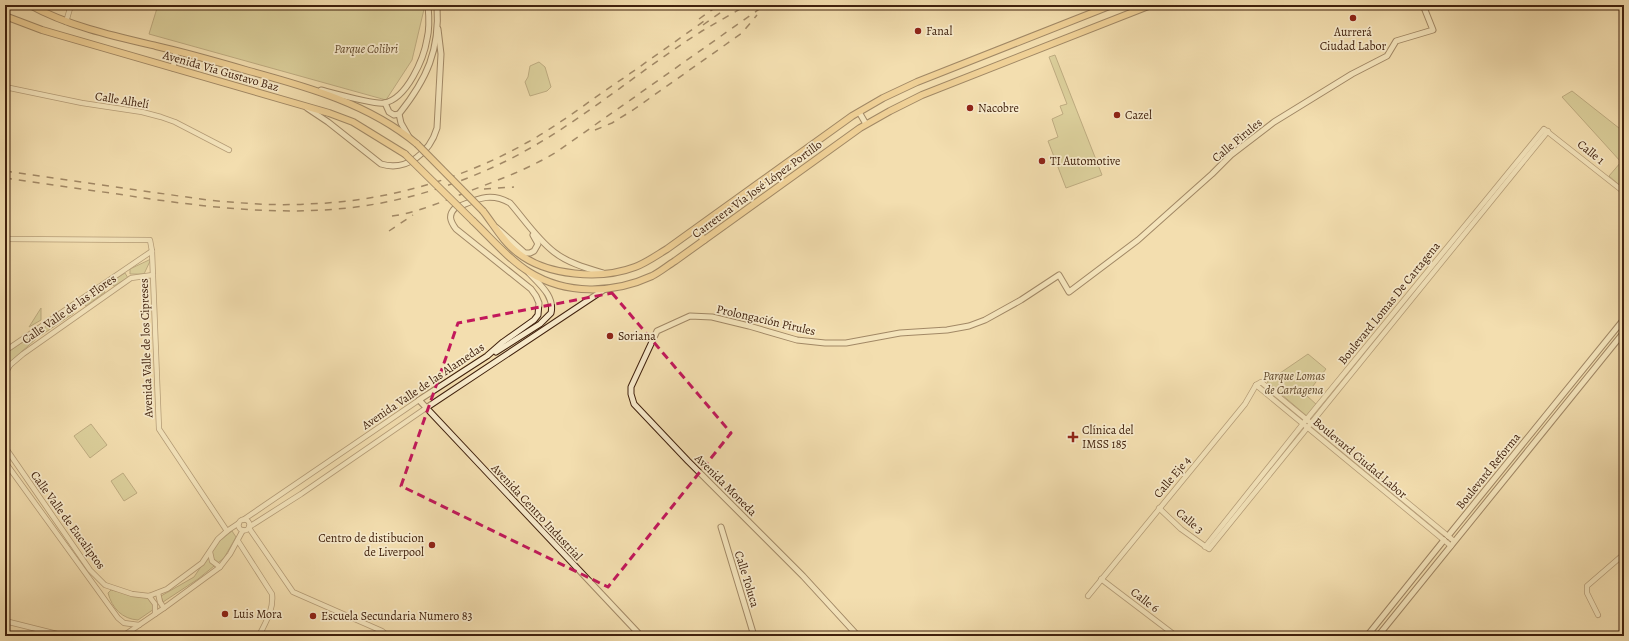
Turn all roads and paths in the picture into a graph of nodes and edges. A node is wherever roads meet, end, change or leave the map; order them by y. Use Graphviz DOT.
graph roads {
  1 [pos="30,5"];
  2 [pos="71,5"];
  3 [pos="428,5"];
  4 [pos="437,5"];
  5 [pos="1112,5"];
  6 [pos="1151,5"];
  7 [pos="1423,5"];
  8 [pos="5,16"];
  9 [pos="66,22"];
  10 [pos="438,29"];
  11 [pos="176,51"];
  12 [pos="173,68"];
  13 [pos="5,87"];
  14 [pos="310,88"];
  15 [pos="385,103"];
  16 [pos="304,106"];
  17 [pos="859,112"];
  18 [pos="399,114"];
  19 [pos="866,124"];
  20 [pos="1546,130"];
  21 [pos="409,138"];
  22 [pos="417,144"];
  23 [pos="230,150"];
  24 [pos="405,154"];
  25 [pos="1624,192"];
  26 [pos="524,219"];
  27 [pos="492,222"];
  28 [pos="696,229"];
  29 [pos="5,239"];
  30 [pos="704,240"];
  31 [pos="152,251"];
  32 [pos="528,272"];
  33 [pos="605,273"];
  34 [pos="153,275"];
  35 [pos="1059,275"];
  36 [pos="604,289"];
  37 [pos="1624,319"];
  38 [pos="657,332"];
  39 [pos="1624,332"];
  40 [pos="5,351"];
  41 [pos="487,356"];
  42 [pos="5,362"];
  43 [pos="10,366"];
  44 [pos="5,374"];
  45 [pos="476,374"];
  46 [pos="1259,384"];
  47 [pos="419,400"];
  48 [pos="426,408"];
  49 [pos="1307,423"];
  50 [pos="5,447"];
  51 [pos="5,462"];
  52 [pos="1159,508"];
  53 [pos="241,521"];
  54 [pos="249,527"];
  55 [pos="721,527"];
  56 [pos="243,530"];
  57 [pos="227,531"];
  58 [pos="1446,538"];
  59 [pos="238,541"];
  60 [pos="1453,544"];
  61 [pos="1207,548"];
  62 [pos="210,552"];
  63 [pos="1624,554"];
  64 [pos="220,568"];
  65 [pos="1101,579"];
  66 [pos="105,585"];
  67 [pos="98,590"];
  68 [pos="158,593"];
  69 [pos="150,596"];
  70 [pos="1088,596"];
  71 [pos="164,608"];
  72 [pos="155,614"];
  73 [pos="1598,615"];
  74 [pos="5,621"];
  75 [pos="139,625"];
  76 [pos="65,636"];
  77 [pos="123,636"];
  78 [pos="259,636"];
  79 [pos="388,636"];
  80 [pos="641,636"];
  81 [pos="754,636"];
  82 [pos="858,636"];
  83 [pos="1176,636"];
  84 [pos="1367,636"];
  85 [pos="1378,636"];
  1 -- 9 [label="main road, Avenida Vía Gustavo Baz"];
  2 -- 9 [label="street"];
  3 -- 15 [label="main road"];
  4 -- 10 [label="main road"];
  5 -- 17 [label="main road, Carretera Vía José López Portillo"];
  6 -- 19 [label="main road, Carretera Vía José López Portillo"];
  7 -- 35 [label="main road, Calle Pirules"];
  8 -- 12 [label="main road, Avenida Vía Gustavo Baz"];
  9 -- 11 [label="main road, Avenida Vía Gustavo Baz"];
  10 -- 16 [label="main road"];
  10 -- 18 [label="main road"];
  11 -- 12 [label="main road"];
  11 -- 14 [label="main road, Avenida Vía Gustavo Baz"];
  12 -- 16 [label="main road, Avenida Vía Gustavo Baz"];
  13 -- 23 [label="street, Calle Alhelí"];
  14 -- 15 [label="main road"];
  14 -- 21 [label="main road, Avenida Vía Gustavo Baz"];
  15 -- 18 [label="main road"];
  16 -- 24 [label="main road, Avenida Vía Gustavo Baz"];
  17 -- 19 [label="main road"];
  17 -- 28 [label="main road, Carretera Vía José López Portillo"];
  18 -- 21 [label="main road"];
  19 -- 30 [label="main road, Carretera Vía José López Portillo"];
  20 -- 25 [label="street, Calle 1"];
  20 -- 49 [label="street, Boulevard Lomas De Cartagena"];
  21 -- 22 [label="main road, Avenida Vía Gustavo Baz"];
  22 -- 27 [label="main road, Carretera Vía José López Portillo, bridge"];
  24 -- 32 [label="main road, Carretera Vía José López Portillo, bridge"];
  26 -- 27 [label="main road"];
  26 -- 33 [label="main road, Avenida Valle de las Alamedas"];
  26 -- 41 [label="main road, Avenida Valle de las Alamedas"];
  27 -- 33 [label="main road, Carretera Vía José López Portillo"];
  28 -- 30 [label="main road"];
  28 -- 33 [label="main road, Carretera Vía José López Portillo"];
  29 -- 31 [label="street, Avenida Valle de los Cipreses"];
  30 -- 36 [label="main road, Carretera Vía José López Portillo"];
  31 -- 34 [label="street, Avenida Valle de los Cipreses"];
  31 -- 40 [label="street, Calle Valle de las Flores"];
  32 -- 36 [label="main road, Carretera Vía José López Portillo"];
  32 -- 41 [label="main road"];
  34 -- 43 [label="street, Calle Valle de las Flores"];
  34 -- 57 [label="street, Avenida Valle de los Cipreses"];
  35 -- 38 [label="main road, Prolongación Pirules"];
  36 -- 45 [label="main road, Avenida Valle de las Alamedas"];
  37 -- 58 [label="main road, Boulevard Reforma"];
  38 -- 82 [label="main road, Avenida Moneda"];
  39 -- 60 [label="main road, Boulevard Reforma"];
  41 -- 45 [label="main road"];
  41 -- 47 [label="main road, Avenida Valle de las Alamedas"];
  42 -- 43 [label="street"];
  43 -- 44 [label="street, Calle Valle de las Flores"];
  45 -- 48 [label="main road, Avenida Valle de las Alamedas"];
  46 -- 49 [label="street, Boulevard Ciudad Labor"];
  46 -- 52 [label="street, Calle Eje 4"];
  47 -- 48 [label="main road, Avenida Centro Industrial"];
  47 -- 53 [label="street, Avenida Valle de las Alamedas"];
  48 -- 54 [label="street, Avenida Valle de las Alamedas"];
  48 -- 80 [label="main road, Avenida Centro Industrial"];
  49 -- 58 [label="street, Boulevard Ciudad Labor"];
  49 -- 61 [label="street, Boulevard Lomas De Cartagena"];
  50 -- 66 [label="street, Calle Valle de Eucaliptos"];
  51 -- 67 [label="street, Calle Valle de Eucaliptos"];
  52 -- 61 [label="street, Calle 3"];
  52 -- 65 [label="street, Calle Eje 4"];
  53 -- 54 [label="street"];
  53 -- 56 [label="street"];
  53 -- 57 [label="street, Avenida Valle de las Alamedas"];
  54 -- 56 [label="street, Avenida Valle de las Alamedas"];
  54 -- 79 [label="street"];
  55 -- 81 [label="main road, Calle Toluca"];
  56 -- 59 [label="street"];
  57 -- 62 [label="street, Avenida Valle de las Alamedas"];
  58 -- 60 [label="street, Boulevard Ciudad Labor"];
  58 -- 84 [label="main road, Boulevard Reforma"];
  59 -- 64 [label="street"];
  59 -- 78 [label="street"];
  60 -- 85 [label="main road, Boulevard Reforma"];
  62 -- 64 [label="street"];
  62 -- 68 [label="street, Avenida Valle de las Alamedas"];
  63 -- 73 [label="street"];
  64 -- 71 [label="street"];
  65 -- 70 [label="street, Calle Eje 4"];
  65 -- 83 [label="street, Calle 6"];
  66 -- 67 [label="street"];
  66 -- 69 [label="street, Calle Valle de Eucaliptos"];
  67 -- 75 [label="street, Calle Valle de Eucaliptos"];
  68 -- 69 [label="street, Avenida Valle de las Alamedas"];
  68 -- 71 [label="street"];
  69 -- 72 [label="street"];
  71 -- 72 [label="street"];
  72 -- 75 [label="street"];
  74 -- 76 [label="street"];
  75 -- 77 [label="street"];
}
